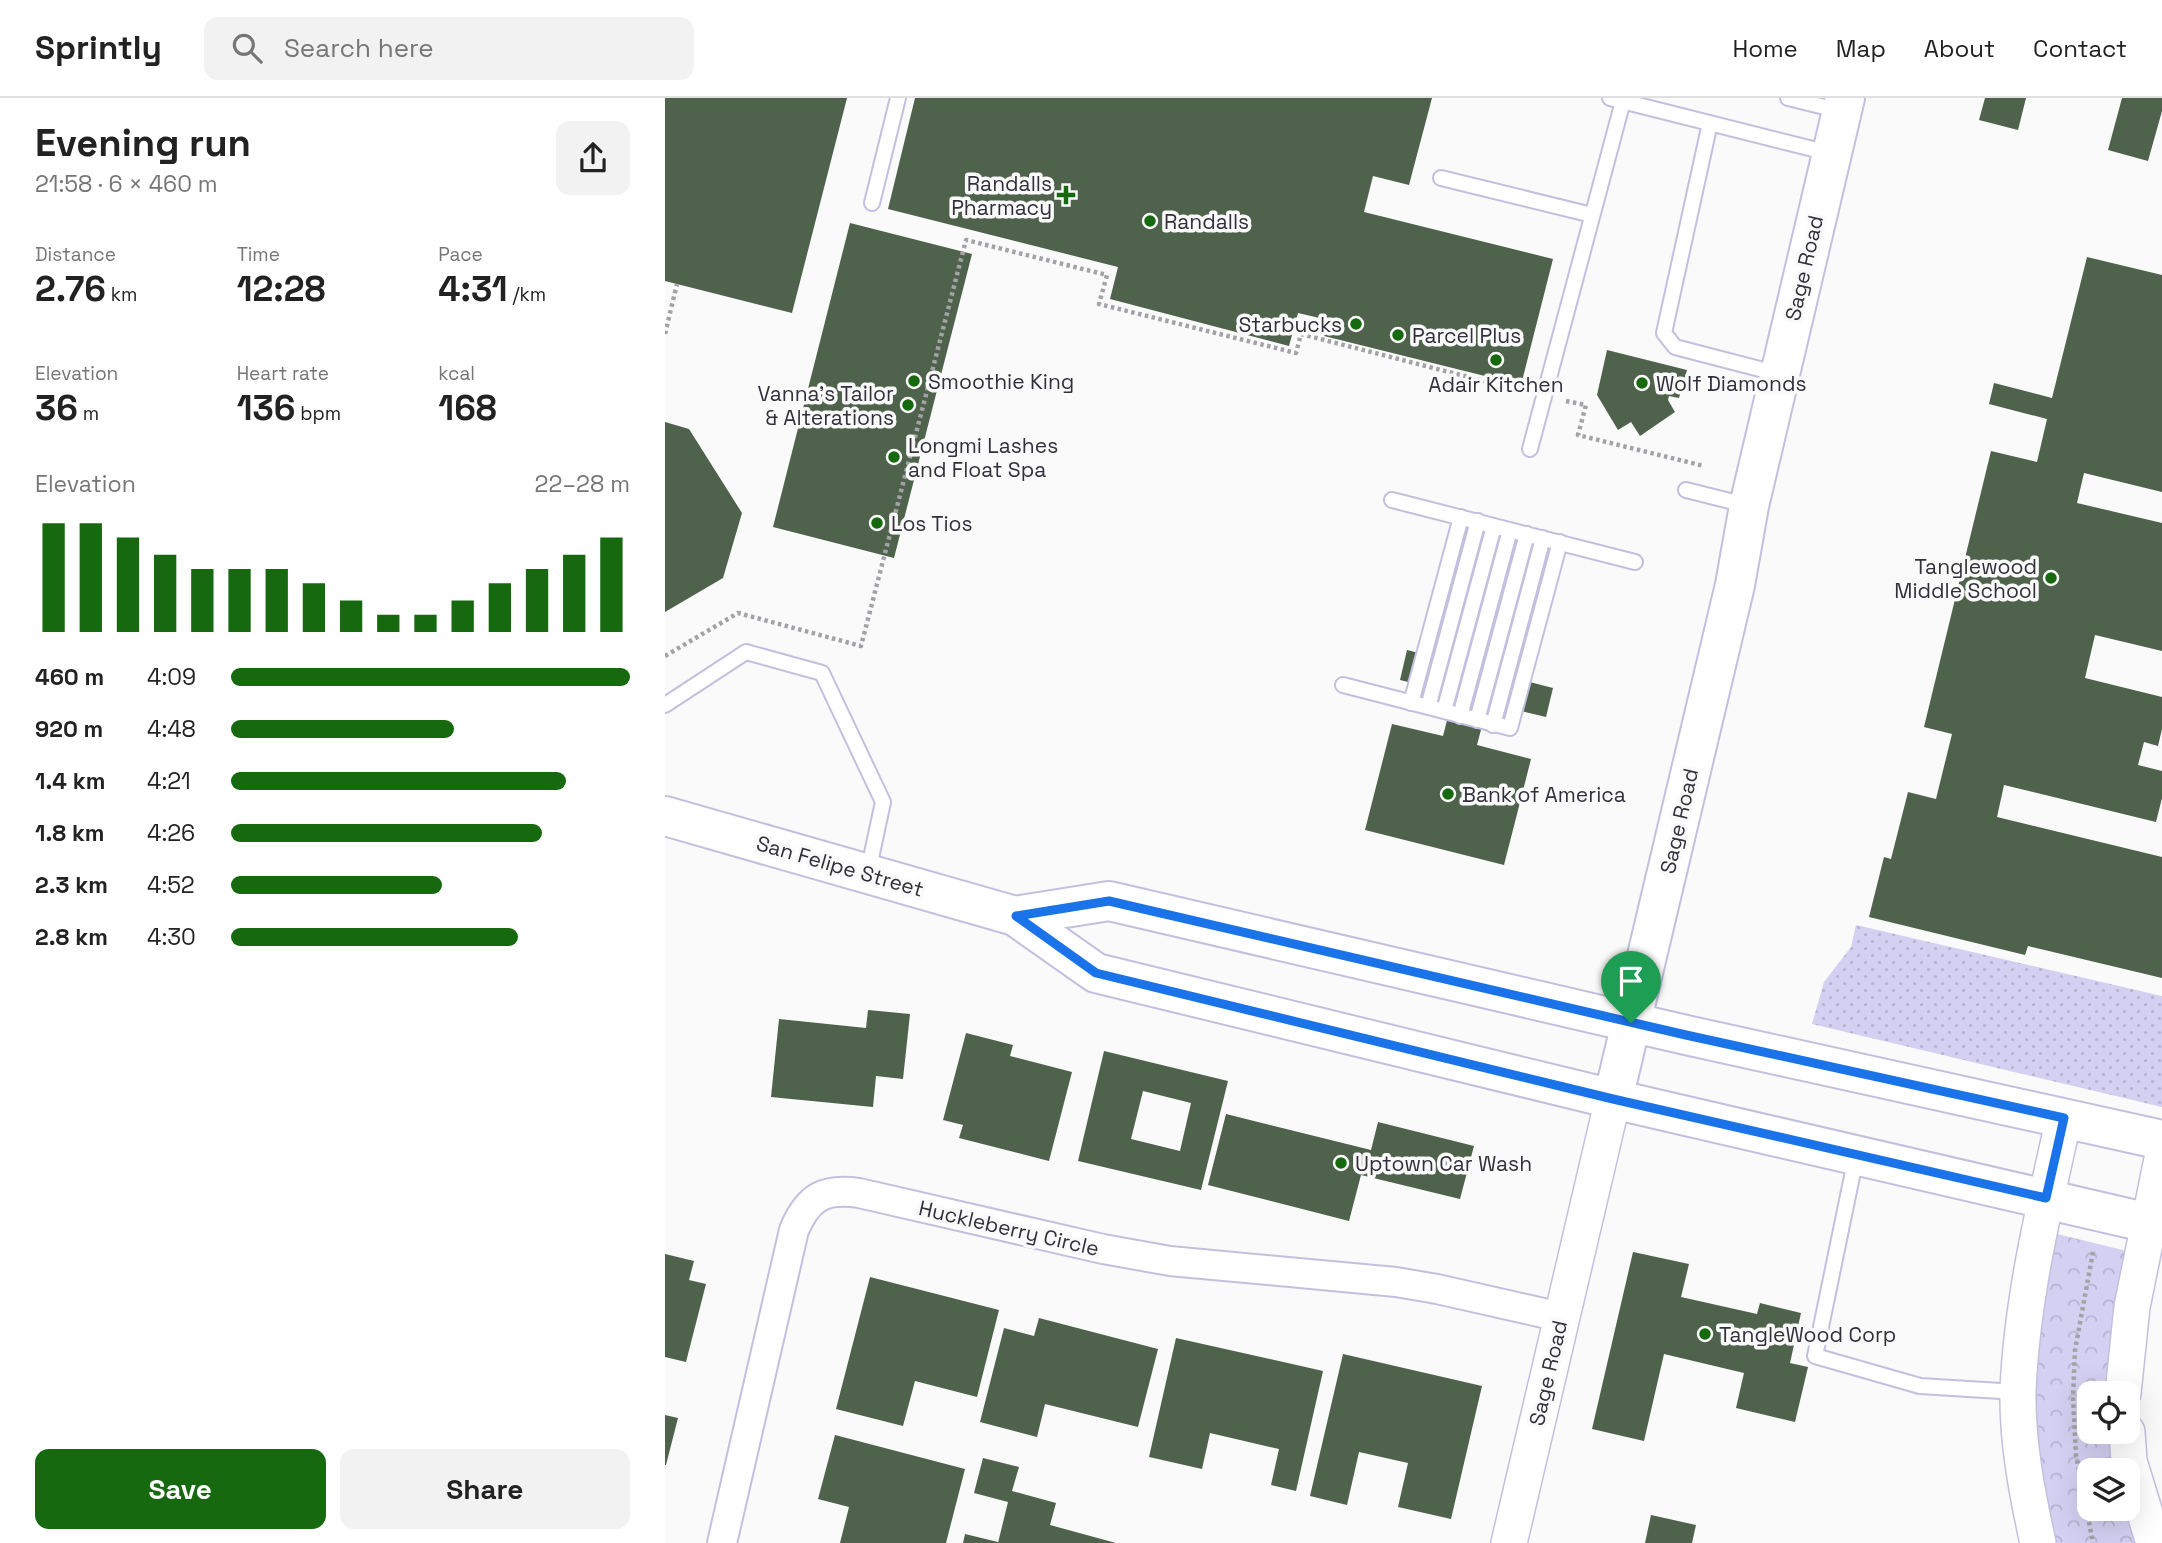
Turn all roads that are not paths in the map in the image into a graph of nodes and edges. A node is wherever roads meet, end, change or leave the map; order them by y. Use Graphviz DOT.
graph roads {
  1 [pos="898,98"];
  2 [pos="1788,98"];
  3 [pos="1616,100"];
  4 [pos="1843,105"];
  5 [pos="1710,123"];
  6 [pos="1831,154"];
  7 [pos="1441,178"];
  8 [pos="872,203"];
  9 [pos="1592,215"];
  10 [pos="1780,374"];
  11 [pos="1530,449"];
  12 [pos="1686,490"];
  13 [pos="1392,500"];
  14 [pos="1749,506"];
  15 [pos="1461,517"];
  16 [pos="1478,521"];
  17 [pos="1494,526"];
  18 [pos="1510,530"];
  19 [pos="1527,534"];
  20 [pos="1543,538"];
  21 [pos="1560,542"];
  22 [pos="1635,562"];
  23 [pos="1343,685"];
  24 [pos="1411,703"];
  25 [pos="665,705"];
  26 [pos="1428,707"];
  27 [pos="1444,711"];
  28 [pos="1460,716"];
  29 [pos="1477,720"];
  30 [pos="1493,725"];
  31 [pos="665,816"];
  32 [pos="868,874"];
  33 [pos="1016,916"];
  34 [pos="1631,1023"];
  35 [pos="1613,1099"];
  36 [pos="2064,1118"];
  37 [pos="2162,1140"];
  38 [pos="1857,1155"];
  39 [pos="2162,1159"];
  40 [pos="2046,1198"];
  41 [pos="2156,1224"];
  42 [pos="1561,1317"];
  43 [pos="2124,1381"];
  44 [pos="2018,1392"];
  45 [pos="2128,1444"];
  46 [pos="722,1543"];
  47 [pos="1509,1543"];
  48 [pos="2038,1543"];
  49 [pos="2154,1543"];
  1 -- 8 [label="lane"];
  2 -- 4 [label="lane"];
  3 -- 5 [label="lane"];
  3 -- 9 [label="lane"];
  4 -- 6 [label="main road, Sage Road"];
  5 -- 6 [label="lane"];
  5 -- 10 [label="lane"];
  6 -- 10 [label="main road, Sage Road"];
  7 -- 9 [label="lane"];
  9 -- 11 [label="lane"];
  10 -- 14 [label="main road, Sage Road"];
  12 -- 14 [label="lane"];
  13 -- 15 [label="lane"];
  14 -- 34 [label="main road, Sage Road"];
  15 -- 16 [label="lane"];
  15 -- 24 [label="lane"];
  16 -- 17 [label="lane"];
  16 -- 26 [label="lane"];
  17 -- 18 [label="lane"];
  17 -- 27 [label="lane"];
  18 -- 19 [label="lane"];
  18 -- 28 [label="lane"];
  19 -- 20 [label="lane"];
  19 -- 29 [label="lane"];
  20 -- 21 [label="lane"];
  20 -- 30 [label="lane"];
  21 -- 22 [label="lane"];
  21 -- 30 [label="lane"];
  23 -- 24 [label="lane"];
  24 -- 26 [label="lane"];
  25 -- 32 [label="lane"];
  26 -- 27 [label="lane"];
  27 -- 28 [label="lane"];
  28 -- 29 [label="lane"];
  29 -- 30 [label="lane"];
  31 -- 32 [label="main road, San Felipe Street"];
  32 -- 33 [label="main road, San Felipe Street"];
  33 -- 34 [label="main road, San Felipe Street"];
  33 -- 35 [label="main road, San Felipe Street"];
  34 -- 35 [label="main road, Sage Road"];
  34 -- 36 [label="main road, San Felipe Street"];
  35 -- 38 [label="main road, San Felipe Street"];
  35 -- 42 [label="street, Sage Road"];
  36 -- 37 [label="main road, San Felipe Street"];
  36 -- 40 [label="street"];
  38 -- 40 [label="main road, San Felipe Street"];
  38 -- 44 [label="lane"];
  39 -- 41 [label="street"];
  40 -- 41 [label="main road, San Felipe Street"];
  40 -- 44 [label="street"];
  41 -- 43 [label="street"];
  42 -- 46 [label="street, Huckleberry Circle"];
  42 -- 47 [label="street, Sage Road"];
  44 -- 48 [label="street"];
  45 -- 49 [label="street"];
}
